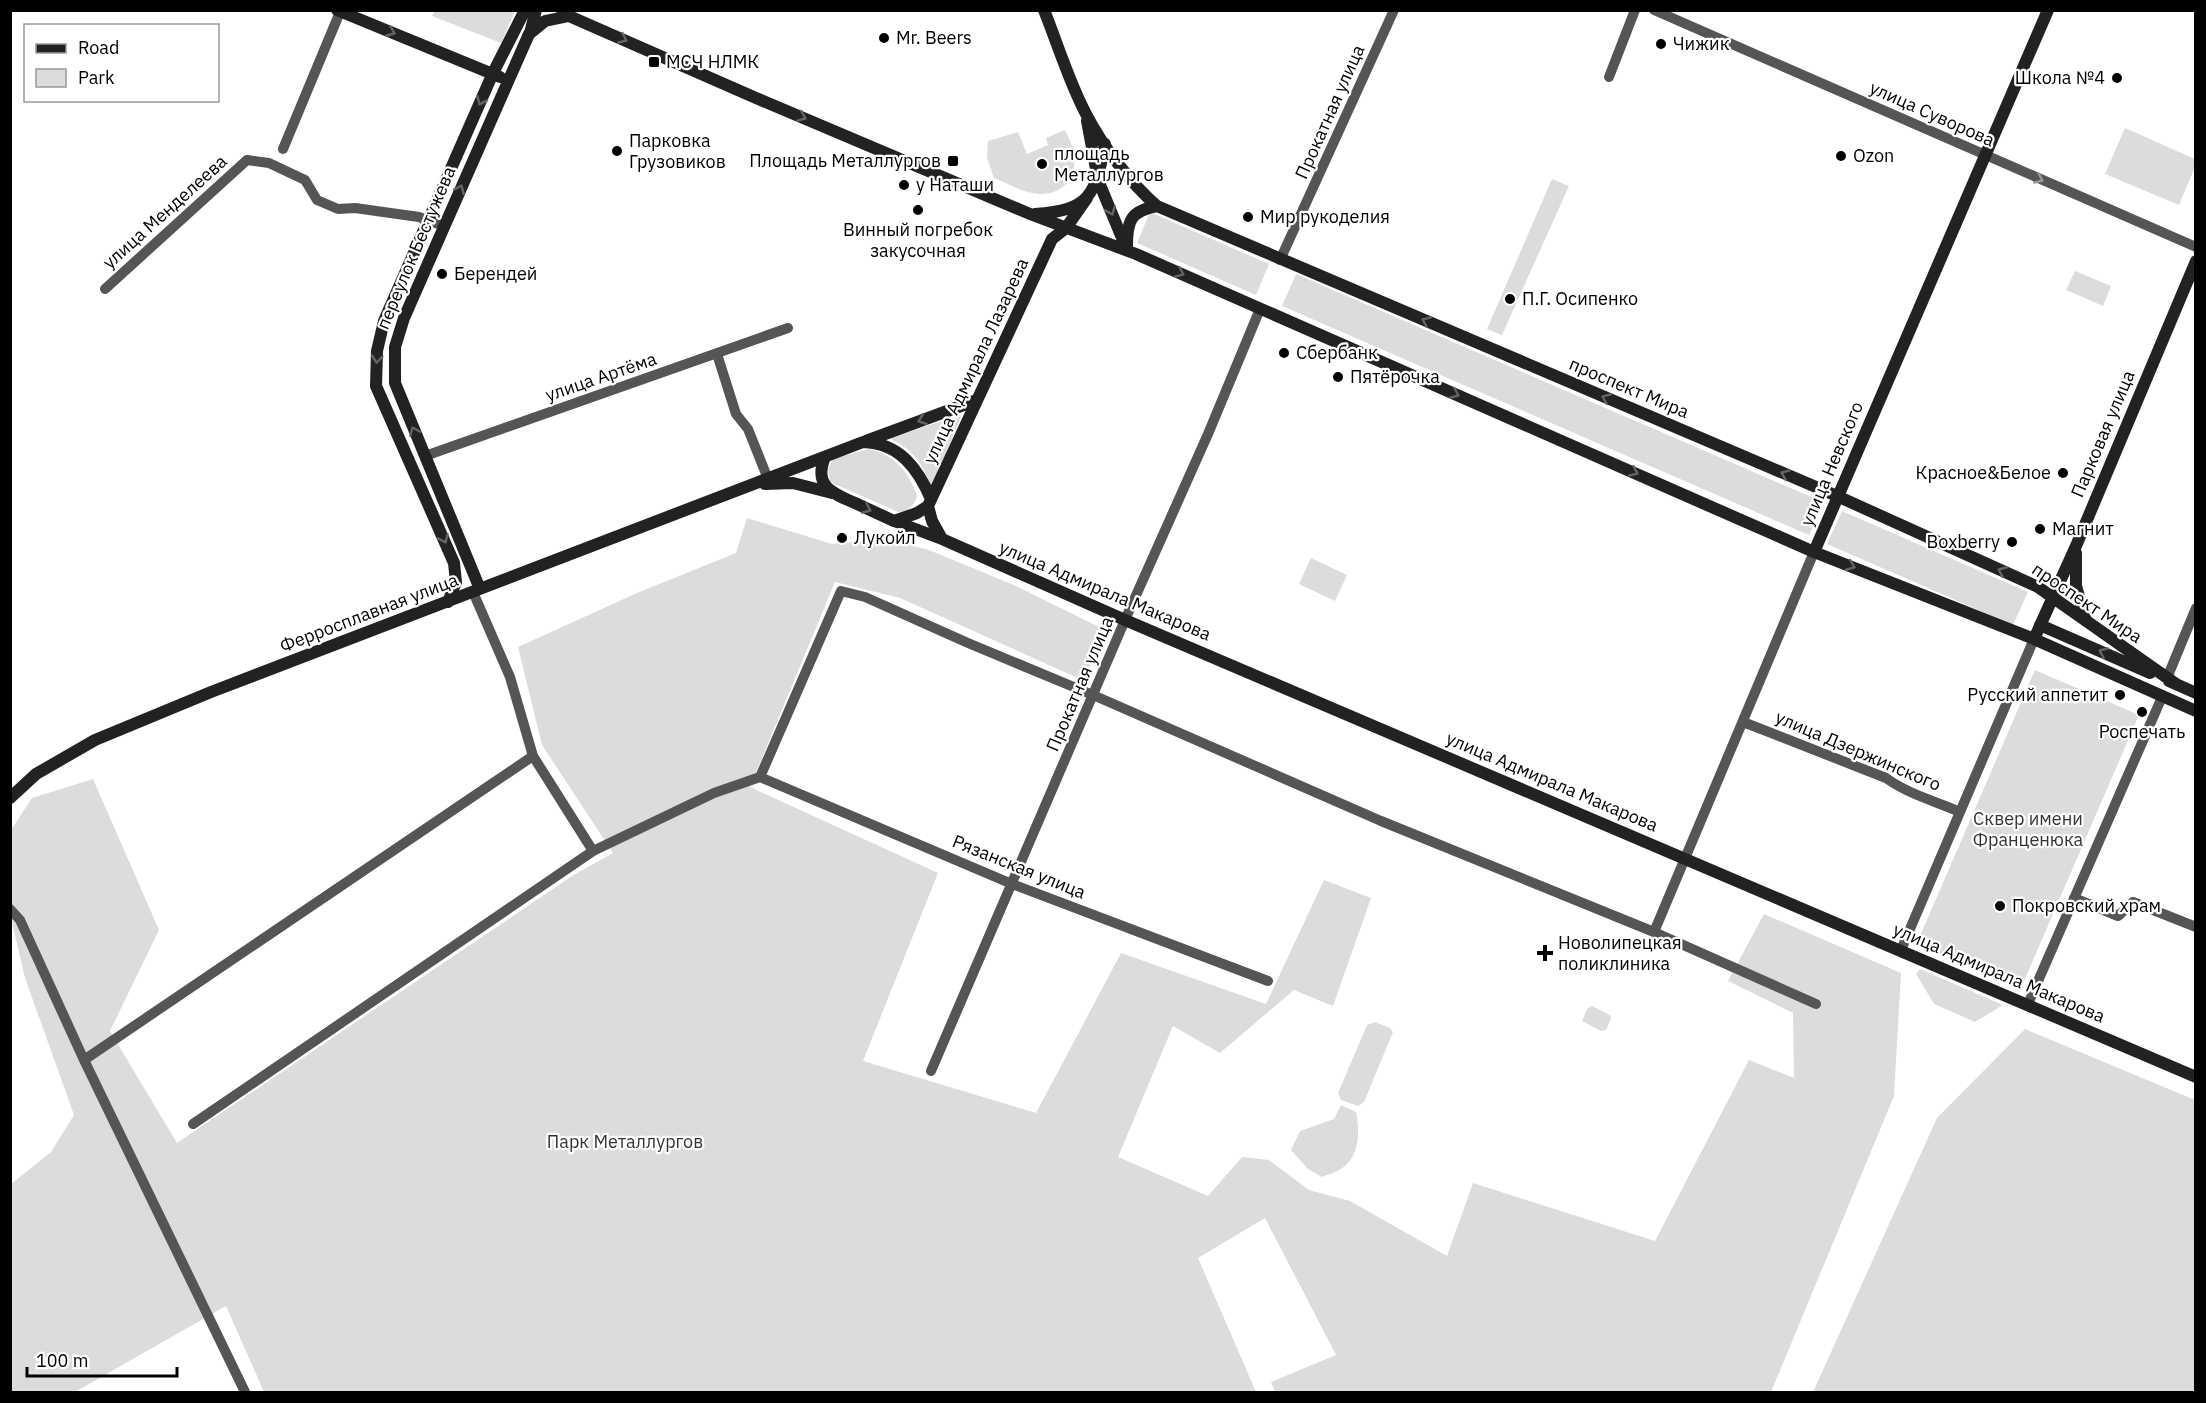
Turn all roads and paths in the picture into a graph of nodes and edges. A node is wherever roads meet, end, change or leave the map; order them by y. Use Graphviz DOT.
graph roads {
  1 [pos="525,10"];
  2 [pos="536,10"];
  3 [pos="1044,10"];
  4 [pos="1394,10"];
  5 [pos="1635,10"];
  6 [pos="2048,10"];
  7 [pos="339,11"];
  8 [pos="1655,11"];
  9 [pos="566,13"];
  10 [pos="530,34"];
  11 [pos="493,74"];
  12 [pos="1609,77"];
  13 [pos="508,80"];
  14 [pos="1086,114"];
  15 [pos="1105,144"];
  16 [pos="283,149"];
  17 [pos="1986,155"];
  18 [pos="1098,180"];
  19 [pos="1087,198"];
  20 [pos="1157,206"];
  21 [pos="1030,214"];
  22 [pos="429,220"];
  23 [pos="444,226"];
  24 [pos="1066,228"];
  25 [pos="2196,247"];
  26 [pos="1127,250"];
  27 [pos="1280,260"];
  28 [pos="2196,261"];
  29 [pos="105,289"];
  30 [pos="1260,309"];
  31 [pos="788,328"];
  32 [pos="717,354"];
  33 [pos="977,400"];
  34 [pos="863,442"];
  35 [pos="425,456"];
  36 [pos="825,456"];
  37 [pos="768,479"];
  38 [pos="752,485"];
  39 [pos="832,493"];
  40 [pos="1837,496"];
  41 [pos="930,502"];
  42 [pos="894,521"];
  43 [pos="942,539"];
  44 [pos="2076,546"];
  45 [pos="1814,552"];
  46 [pos="476,591"];
  47 [pos="2053,598"];
  48 [pos="448,602"];
  49 [pos="2196,608"];
  50 [pos="1125,620"];
  51 [pos="2086,622"];
  52 [pos="2040,625"];
  53 [pos="2034,639"];
  54 [pos="2171,681"];
  55 [pos="2196,693"];
  56 [pos="1094,694"];
  57 [pos="2162,697"];
  58 [pos="2196,711"];
  59 [pos="1743,722"];
  60 [pos="533,756"];
  61 [pos="760,777"];
  62 [pos="10,798"];
  63 [pos="1960,812"];
  64 [pos="594,851"];
  65 [pos="1685,859"];
  66 [pos="1012,884"];
  67 [pos="2074,898"];
  68 [pos="10,909"];
  69 [pos="2196,927"];
  70 [pos="1654,932"];
  71 [pos="1901,950"];
  72 [pos="1268,981"];
  73 [pos="1816,1004"];
  74 [pos="2028,1004"];
  75 [pos="84,1060"];
  76 [pos="931,1071"];
  77 [pos="2196,1077"];
  78 [pos="193,1124"];
  79 [pos="245,1392"];
  1 -- 11 [label="main road, переулок Бестужева"];
  2 -- 10 [label="main road, переулок Бестужева"];
  3 -- 14 [label="main road"];
  4 -- 27 [label="street, Прокатная улица"];
  5 -- 12 [label="street"];
  6 -- 17 [label="main road, улица Невского"];
  7 -- 11 [label="main road, one-way"];
  7 -- 16 [label="street"];
  8 -- 17 [label="street, улица Суворова"];
  9 -- 10 [label="main road"];
  9 -- 21 [label="main road, one-way"];
  10 -- 13 [label="main road, переулок Бестужева"];
  11 -- 13 [label="main road"];
  11 -- 22 [label="main road, переулок Бестужева, one-way"];
  23 -- 13 [label="main road, переулок Бестужева, one-way"];
  14 -- 15 [label="main road, проспект Мира"];
  14 -- 18 [label="main road"];
  15 -- 18 [label="main road"];
  15 -- 20 [label="main road, проспект Мира"];
  17 -- 25 [label="street, улица Суворова, one-way"];
  17 -- 40 [label="main road, улица Невского"];
  18 -- 19 [label="main road"];
  18 -- 26 [label="main road, one-way"];
  19 -- 21 [label="main road"];
  19 -- 24 [label="main road"];
  20 -- 26 [label="main road"];
  20 -- 27 [label="main road, проспект Мира"];
  21 -- 24 [label="main road"];
  22 -- 23 [label="street, улица Менделеева"];
  22 -- 29 [label="street, улица Менделеева"];
  22 -- 48 [label="main road, переулок Бестужева, one-way"];
  35 -- 23 [label="main road, переулок Бестужева, one-way"];
  24 -- 26 [label="main road"];
  24 -- 33 [label="main road, улица Адмирала Лазарева"];
  26 -- 30 [label="main road, one-way"];
  40 -- 27 [label="main road, проспект Мира, one-way"];
  28 -- 44 [label="main road, Парковая улица"];
  30 -- 45 [label="main road, one-way"];
  30 -- 50 [label="street, Прокатная улица"];
  31 -- 32 [label="street, улица Артёма"];
  32 -- 35 [label="street, улица Артёма"];
  32 -- 37 [label="street"];
  33 -- 34 [label="main road, one-way"];
  33 -- 41 [label="main road, улица Адмирала Лазарева"];
  34 -- 36 [label="main road, Ферросплавная улица"];
  34 -- 41 [label="main road"];
  35 -- 46 [label="main road, переулок Бестужева"];
  36 -- 37 [label="main road, Ферросплавная улица"];
  36 -- 39 [label="main road"];
  37 -- 38 [label="main road, Ферросплавная улица"];
  38 -- 39 [label="main road"];
  38 -- 46 [label="main road, Ферросплавная улица"];
  39 -- 42 [label="main road, улица Адмирала Макарова, one-way"];
  40 -- 45 [label="main road, улица Невского"];
  47 -- 40 [label="main road, проспект Мира, one-way"];
  41 -- 42 [label="main road"];
  41 -- 43 [label="main road"];
  42 -- 43 [label="main road, улица Адмирала Макарова"];
  43 -- 50 [label="main road, улица Адмирала Макарова"];
  44 -- 47 [label="main road, Парковая улица"];
  44 -- 51 [label="main road"];
  45 -- 53 [label="main road, one-way"];
  45 -- 59 [label="street, улица Невского"];
  46 -- 48 [label="main road, Ферросплавная улица"];
  46 -- 60 [label="street"];
  47 -- 51 [label="main road, проспект Мира"];
  47 -- 52 [label="main road, Парковая улица"];
  48 -- 62 [label="main road, Ферросплавная улица"];
  49 -- 54 [label="street"];
  50 -- 56 [label="street, Прокатная улица"];
  50 -- 65 [label="main road, улица Адмирала Макарова"];
  51 -- 54 [label="main road, проспект Мира"];
  52 -- 53 [label="main road, Парковая улица"];
  54 -- 52 [label="main road, проспект Мира, one-way"];
  53 -- 57 [label="main road"];
  53 -- 63 [label="street, Парковая улица"];
  54 -- 55 [label="main road, проспект Мира"];
  56 -- 61 [label="street"];
  56 -- 66 [label="street, Прокатная улица"];
  56 -- 70 [label="street"];
  57 -- 58 [label="main road"];
  57 -- 67 [label="street"];
  59 -- 63 [label="street, улица Дзержинского"];
  59 -- 65 [label="street, улица Невского"];
  60 -- 64 [label="street"];
  60 -- 75 [label="street"];
  61 -- 64 [label="street"];
  61 -- 66 [label="street, Рязанская улица"];
  63 -- 71 [label="street, Парковая улица"];
  64 -- 78 [label="street"];
  65 -- 70 [label="street, улица Невского"];
  65 -- 71 [label="main road, улица Адмирала Макарова"];
  66 -- 72 [label="street, Рязанская улица"];
  66 -- 76 [label="street, Прокатная улица"];
  67 -- 69 [label="street"];
  67 -- 74 [label="street"];
  68 -- 75 [label="street"];
  70 -- 73 [label="street"];
  71 -- 74 [label="main road, улица Адмирала Макарова"];
  74 -- 77 [label="main road, улица Адмирала Макарова"];
  75 -- 79 [label="street"];
}
